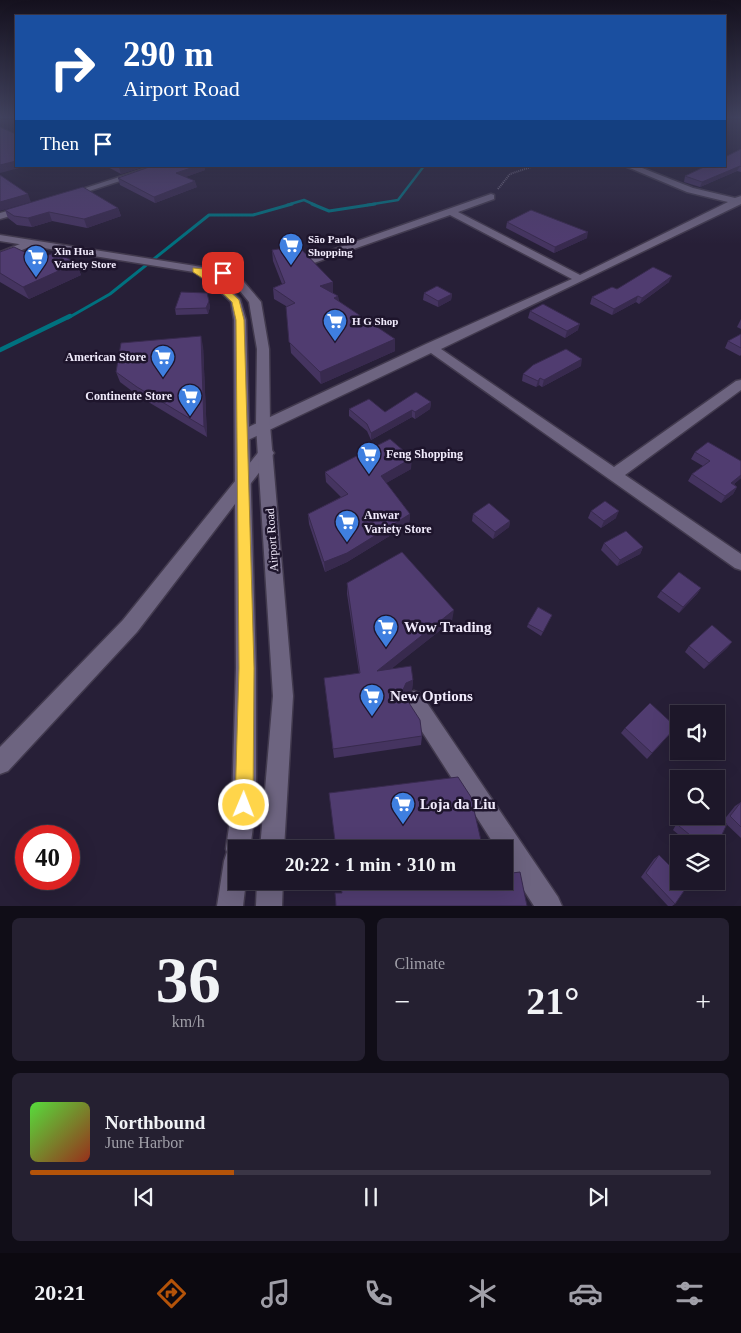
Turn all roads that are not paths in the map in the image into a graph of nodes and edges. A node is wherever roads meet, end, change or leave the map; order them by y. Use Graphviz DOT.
graph roads {
  1 [pos="155,167"];
  2 [pos="632,167"];
  3 [pos="63,197"];
  4 [pos="491,197"];
  5 [pos="739,201"];
  6 [pos="36,205"];
  7 [pos="450,212"];
  8 [pos="0,216"];
  9 [pos="0,238"];
  10 [pos="30,243"];
  11 [pos="0,256"];
  12 [pos="310,261"];
  13 [pos="196,270"];
  14 [pos="580,279"];
  15 [pos="430,347"];
  16 [pos="741,384"];
  17 [pos="263,425"];
  18 [pos="243,436"];
  19 [pos="266,453"];
  20 [pos="614,475"];
  21 [pos="243,482"];
  22 [pos="741,563"];
  23 [pos="414,701"];
  24 [pos="0,763"];
  25 [pos="239,840"];
  26 [pos="273,840"];
  27 [pos="232,890"];
  28 [pos="270,890"];
  29 [pos="230,906"];
  30 [pos="269,906"];
  31 [pos="549,906"];
  1 -- 3 [label="street"];
  2 -- 5 [label="street"];
  4 -- 7 [label="street"];
  5 -- 14 [label="street"];
  6 -- 8 [label="street"];
  7 -- 12 [label="street"];
  7 -- 14 [label="street"];
  9 -- 10 [label="street, Airport Road"];
  10 -- 11 [label="street"];
  10 -- 13 [label="street, Airport Road"];
  13 -- 17 [label="street, Airport Road"];
  13 -- 18 [label="street, Airport Road"];
  14 -- 15 [label="street"];
  15 -- 17 [label="street"];
  15 -- 20 [label="street"];
  16 -- 20 [label="street"];
  17 -- 18 [label="street"];
  17 -- 19 [label="street, Airport Road"];
  18 -- 21 [label="street, Airport Road"];
  19 -- 21 [label="street"];
  19 -- 26 [label="street, Airport Road"];
  20 -- 22 [label="street"];
  21 -- 24 [label="street"];
  21 -- 25 [label="street, Airport Road"];
  23 -- 31 [label="street"];
  27 -- 29 [label="street"];
  28 -- 30 [label="street"];
}
